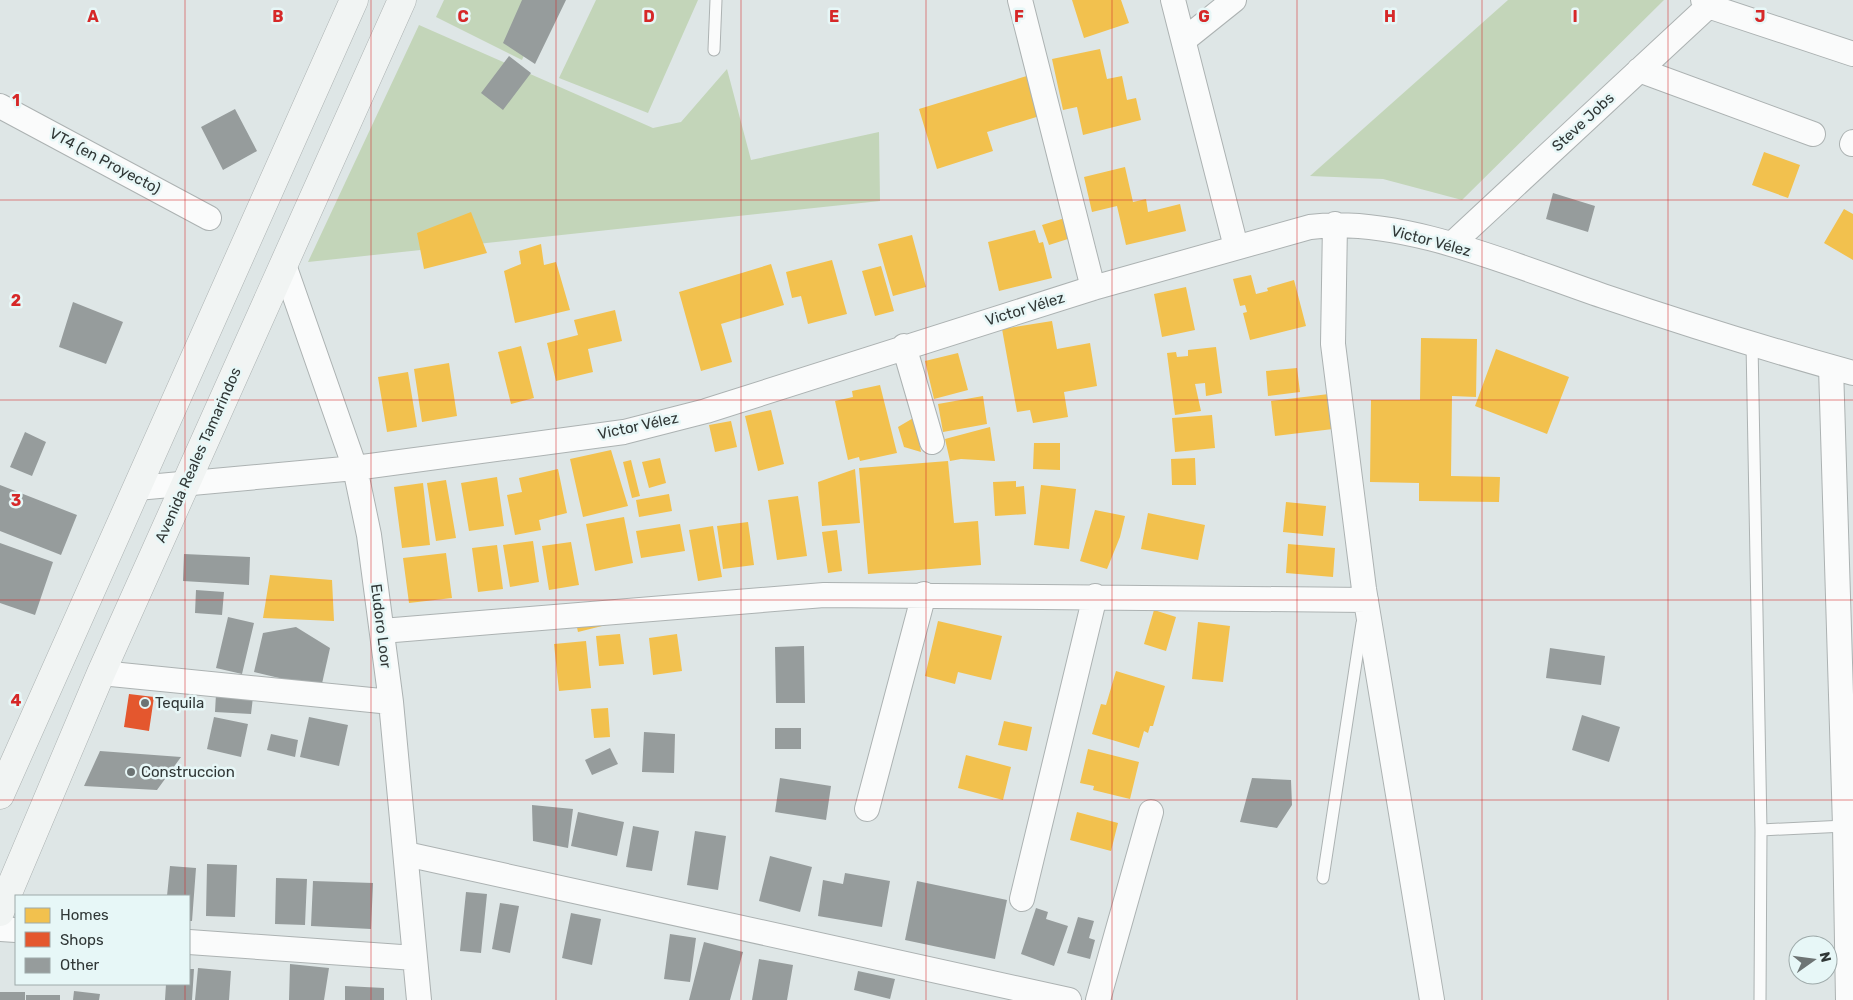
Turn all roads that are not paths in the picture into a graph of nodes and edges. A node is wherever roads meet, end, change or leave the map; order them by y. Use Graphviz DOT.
graph roads {
  1 [pos="354,0"];
  2 [pos="402,0"];
  3 [pos="716,0"];
  4 [pos="1020,0"];
  5 [pos="1173,0"];
  6 [pos="1234,0"];
  7 [pos="1709,2"];
  8 [pos="1184,40"];
  9 [pos="714,50"];
  10 [pos="1853,54"];
  11 [pos="1639,70"];
  12 [pos="0,106"];
  13 [pos="1813,134"];
  14 [pos="209,218"];
  15 [pos="1334,224"];
  16 [pos="1452,244"];
  17 [pos="1236,247"];
  18 [pos="284,265"];
  19 [pos="1093,288"];
  20 [pos="1752,343"];
  21 [pos="904,346"];
  22 [pos="1842,370"];
  23 [pos="932,442"];
  24 [pos="355,468"];
  25 [pos="185,483"];
  26 [pos="137,488"];
  27 [pos="924,594"];
  28 [pos="1095,596"];
  29 [pos="1366,600"];
  30 [pos="382,632"];
  31 [pos="101,673"];
  32 [pos="391,702"];
  33 [pos="0,795"];
  34 [pos="867,809"];
  35 [pos="1151,812"];
  36 [pos="1849,826"];
  37 [pos="1761,830"];
  38 [pos="406,854"];
  39 [pos="1324,878"];
  40 [pos="1022,899"];
  41 [pos="0,912"];
  42 [pos="0,928"];
  43 [pos="15,930"];
  44 [pos="190,942"];
  45 [pos="415,958"];
  46 [pos="419,1000"];
  47 [pos="1069,1000"];
  48 [pos="1098,1000"];
  49 [pos="1432,1000"];
  50 [pos="1760,1000"];
  51 [pos="1848,1000"];
  1 -- 26 [label="main road"];
  2 -- 18 [label="main road, Avenida Reales Tamarindos"];
  3 -- 9 [label="lane"];
  4 -- 19 [label="street"];
  5 -- 8 [label="street"];
  6 -- 8 [label="street"];
  7 -- 10 [label="street"];
  7 -- 11 [label="street, Steve Jobs"];
  8 -- 17 [label="street"];
  11 -- 13 [label="street"];
  11 -- 16 [label="street, Steve Jobs"];
  12 -- 14 [label="street, VT4 (en Proyecto)"];
  15 -- 16 [label="street, Victor Vélez"];
  15 -- 17 [label="street, Victor Vélez"];
  15 -- 29 [label="street"];
  16 -- 20 [label="street, Victor Vélez"];
  17 -- 19 [label="street, Victor Vélez"];
  18 -- 24 [label="street, Eudoro Loor"];
  18 -- 25 [label="main road, Avenida Reales Tamarindos"];
  19 -- 21 [label="street, Victor Vélez"];
  20 -- 22 [label="street, Victor Vélez"];
  20 -- 37 [label="lane"];
  21 -- 23 [label="street"];
  21 -- 24 [label="street, Victor Vélez"];
  22 -- 36 [label="street"];
  24 -- 25 [label="street, Victor Vélez"];
  24 -- 30 [label="street, Eudoro Loor"];
  25 -- 26 [label="street, Victor Vélez"];
  25 -- 31 [label="main road, Avenida Reales Tamarindos"];
  26 -- 33 [label="main road"];
  27 -- 28 [label="street"];
  27 -- 30 [label="street"];
  27 -- 34 [label="street"];
  28 -- 29 [label="street"];
  28 -- 40 [label="street"];
  29 -- 39 [label="lane"];
  29 -- 49 [label="street"];
  30 -- 32 [label="street, Eudoro Loor"];
  31 -- 32 [label="street"];
  31 -- 41 [label="main road, Avenida Reales Tamarindos"];
  32 -- 38 [label="street, Eudoro Loor"];
  35 -- 48 [label="street"];
  36 -- 37 [label="lane"];
  36 -- 51 [label="street"];
  37 -- 50 [label="lane"];
  38 -- 45 [label="street, Eudoro Loor"];
  38 -- 47 [label="street"];
  42 -- 43 [label="street"];
  44 -- 45 [label="street"];
  45 -- 46 [label="street, Eudoro Loor"];
}
